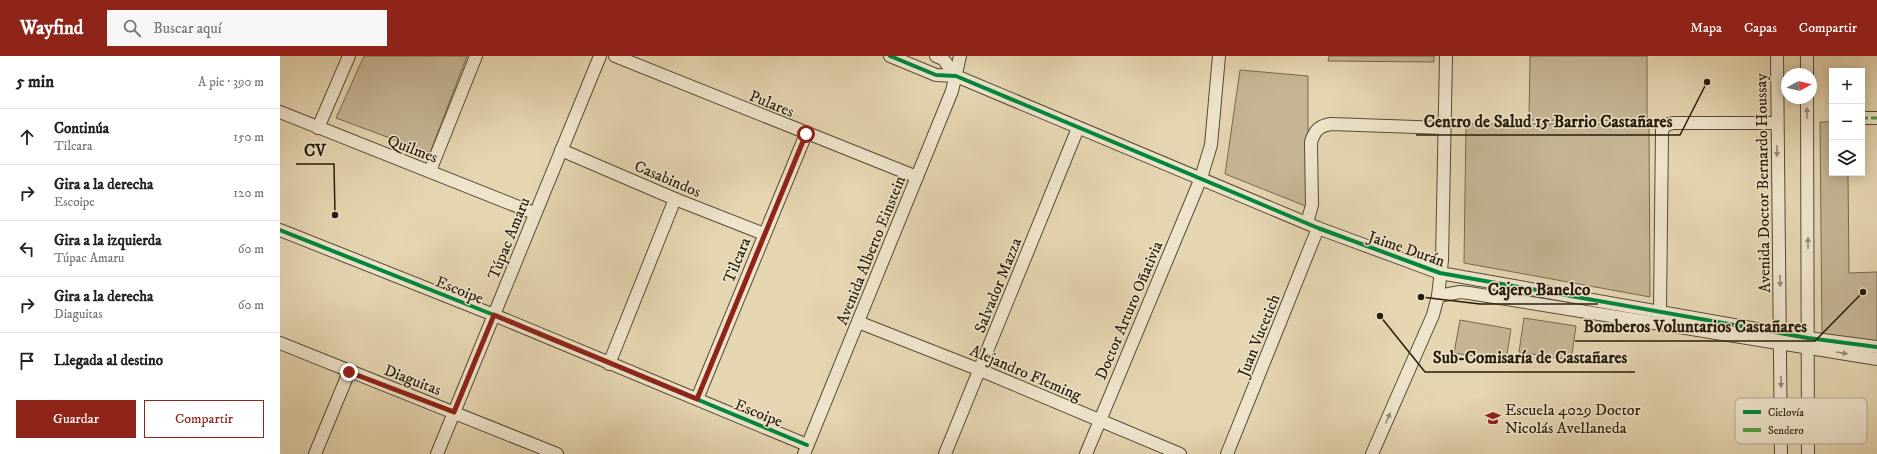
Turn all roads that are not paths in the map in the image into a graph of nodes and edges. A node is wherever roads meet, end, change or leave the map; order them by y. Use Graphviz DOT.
graph roads {
  1 [pos="349,56"];
  2 [pos="476,56"];
  3 [pos="600,56"];
  4 [pos="615,56"];
  5 [pos="890,56"];
  6 [pos="936,56"];
  7 [pos="960,56"];
  8 [pos="1219,56"];
  9 [pos="1446,56"];
  10 [pos="1777,56"];
  11 [pos="1807,56"];
  12 [pos="1807,68"];
  13 [pos="956,76"];
  14 [pos="1807,104"];
  15 [pos="280,112"];
  16 [pos="1865,118"];
  17 [pos="1877,118"];
  18 [pos="1777,123"];
  19 [pos="318,128"];
  20 [pos="1078,128"];
  21 [pos="1444,128"];
  22 [pos="806,134"];
  23 [pos="561,150"];
  24 [pos="430,171"];
  25 [pos="917,177"];
  26 [pos="1201,178"];
  27 [pos="675,199"];
  28 [pos="534,213"];
  29 [pos="1307,223"];
  30 [pos="1318,228"];
  31 [pos="280,230"];
  32 [pos="764,234"];
  33 [pos="1440,273"];
  34 [pos="1438,296"];
  35 [pos="1660,311"];
  36 [pos="494,315"];
  37 [pos="858,322"];
  38 [pos="1781,338"];
  39 [pos="1808,343"];
  40 [pos="280,344"];
  41 [pos="1877,347"];
  42 [pos="1877,359"];
  43 [pos="609,364"];
  44 [pos="980,370"];
  45 [pos="349,372"];
  46 [pos="1780,398"];
  47 [pos="1808,398"];
  48 [pos="697,399"];
  49 [pos="454,412"];
  50 [pos="1100,420"];
  51 [pos="1780,444"];
  52 [pos="805,450"];
  53 [pos="315,454"];
  54 [pos="437,454"];
  55 [pos="557,454"];
  56 [pos="945,454"];
  57 [pos="1086,454"];
  58 [pos="1180,454"];
  59 [pos="1227,454"];
  60 [pos="1372,454"];
  61 [pos="1780,454"];
  1 -- 19 [label="street"];
  2 -- 24 [label="street"];
  3 -- 23 [label="street, Túpac Amaru"];
  4 -- 22 [label="street, Pulares"];
  5 -- 13 [label="street"];
  6 -- 13 [label="street"];
  7 -- 13 [label="street, Avenida Alberto Einstein"];
  8 -- 26 [label="street, Doctor Arturo Oñativia"];
  9 -- 21 [label="street"];
  10 -- 18 [label="street, Avenida Doctor Bernardo Houssay"];
  11 -- 12 [label="street"];
  13 -- 20 [label="street, Jaime Durán"];
  13 -- 25 [label="street, Avenida Alberto Einstein"];
  39 -- 14 [label="street, one-way"];
  15 -- 19 [label="street, Quilmes"];
  16 -- 17 [label="street"];
  18 -- 35 [label="street"];
  18 -- 38 [label="street, Avenida Doctor Bernardo Houssay, one-way"];
  19 -- 24 [label="street, Quilmes"];
  20 -- 26 [label="street, Jaime Durán"];
  20 -- 44 [label="street, Salvador Mazza"];
  21 -- 29 [label="street"];
  21 -- 33 [label="street"];
  22 -- 25 [label="street, Pulares"];
  22 -- 32 [label="street, Tilcara"];
  23 -- 27 [label="street, Casabindos"];
  23 -- 28 [label="street, Túpac Amaru"];
  24 -- 28 [label="street, Quilmes"];
  25 -- 37 [label="street, Avenida Alberto Einstein"];
  26 -- 29 [label="street, Jaime Durán"];
  26 -- 50 [label="street, Doctor Arturo Oñativia"];
  27 -- 32 [label="street, Casabindos"];
  27 -- 43 [label="street"];
  28 -- 36 [label="street, Túpac Amaru"];
  29 -- 30 [label="street, Jaime Durán"];
  30 -- 33 [label="street, Jaime Durán"];
  30 -- 59 [label="street, Juan Vucetich"];
  31 -- 36 [label="street, Escoipe"];
  32 -- 48 [label="street, Tilcara"];
  33 -- 34 [label="street"];
  33 -- 35 [label="street, Jaime Durán"];
  34 -- 38 [label="street, Jaime Durán"];
  60 -- 34 [label="street, one-way"];
  35 -- 38 [label="street, Jaime Durán"];
  36 -- 43 [label="street, Escoipe"];
  36 -- 49 [label="street, Túpac Amaru"];
  37 -- 44 [label="street, Alejandro Fleming"];
  37 -- 52 [label="street, Avenida Alberto Einstein"];
  38 -- 39 [label="street, Jaime Durán"];
  38 -- 46 [label="street, Avenida Doctor Bernardo Houssay, one-way"];
  39 -- 41 [label="street, Jaime Durán"];
  39 -- 42 [label="street, Jaime Durán, one-way"];
  39 -- 47 [label="street"];
  40 -- 45 [label="street, Diaguitas"];
  43 -- 48 [label="street, Escoipe"];
  44 -- 50 [label="street, Alejandro Fleming"];
  44 -- 56 [label="street, Salvador Mazza"];
  45 -- 49 [label="street, Diaguitas"];
  45 -- 53 [label="street"];
  48 -- 52 [label="street, Escoipe"];
  49 -- 54 [label="street, Túpac Amaru"];
  49 -- 55 [label="street, Diaguitas"];
  50 -- 57 [label="street, Doctor Arturo Oñativia"];
  50 -- 58 [label="street, Alejandro Fleming"];
  51 -- 61 [label="street, Avenida Doctor Bernardo Houssay, one-way"];
}
